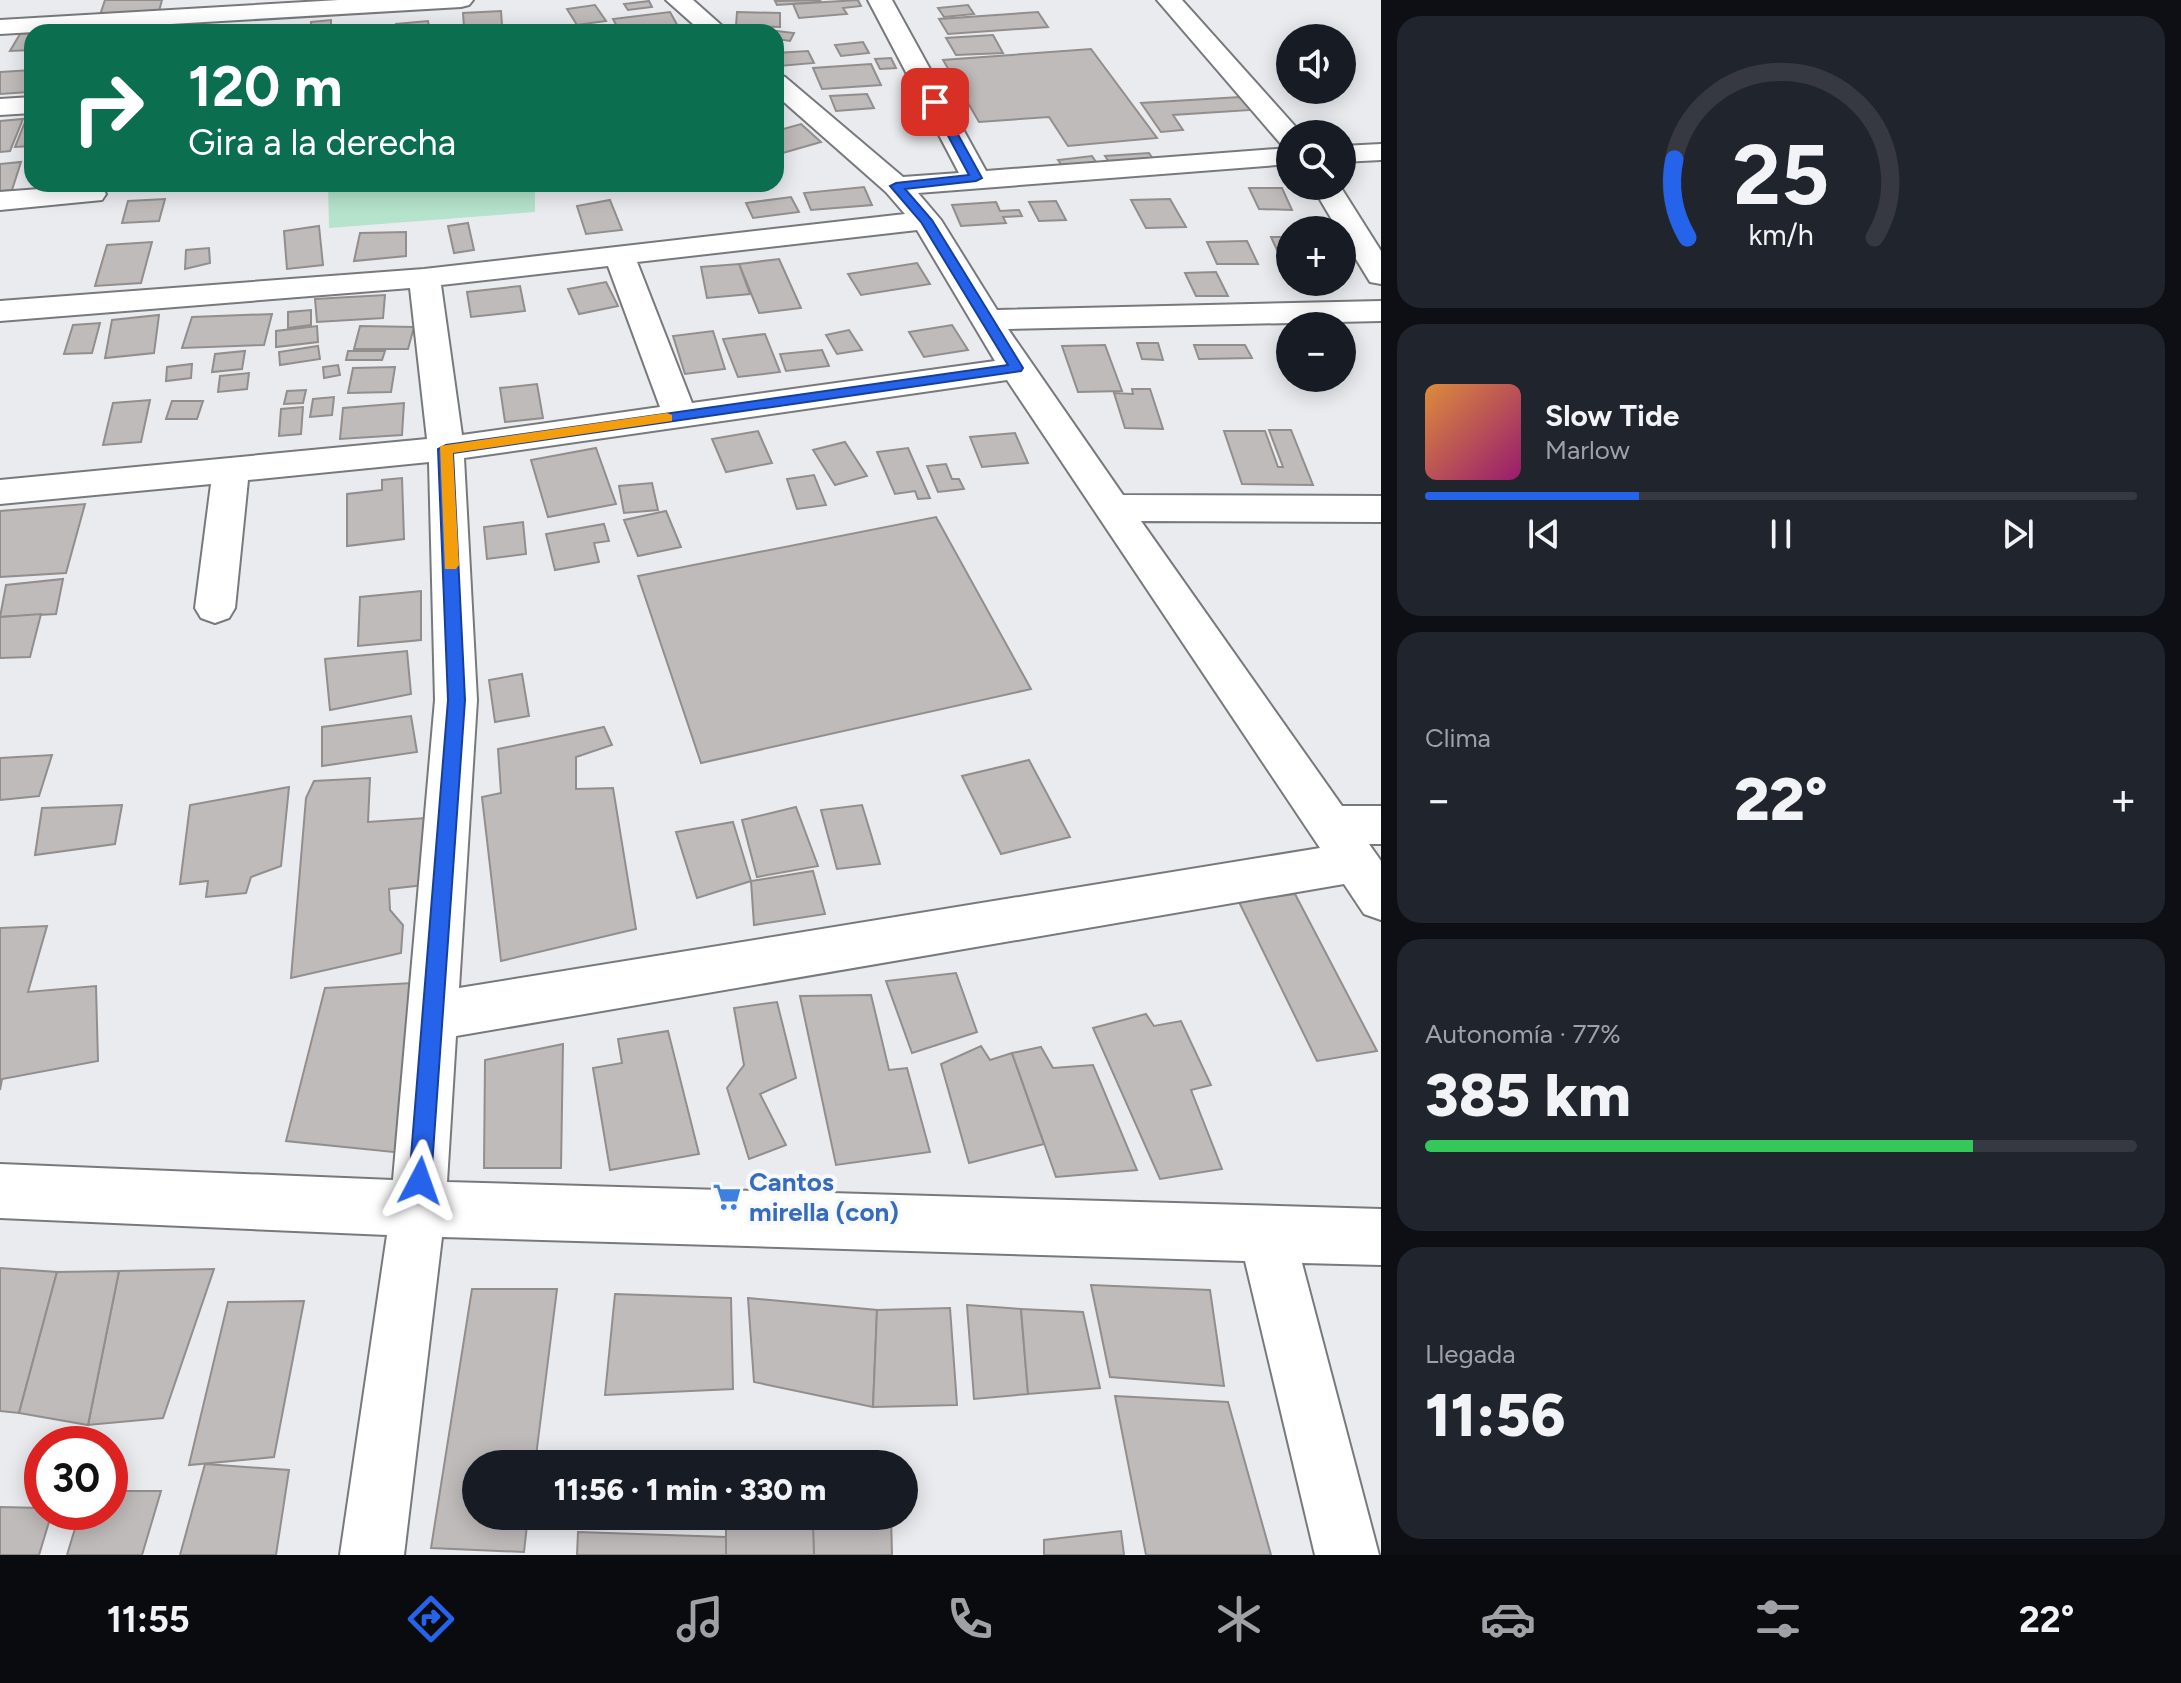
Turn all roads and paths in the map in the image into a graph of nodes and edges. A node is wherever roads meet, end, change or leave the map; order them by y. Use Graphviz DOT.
graph roads {
  1 [pos="461,0"];
  2 [pos="678,0"];
  3 [pos="880,0"];
  4 [pos="1169,0"];
  5 [pos="169,17"];
  6 [pos="51,24"];
  7 [pos="707,24"];
  8 [pos="24,26"];
  9 [pos="0,27"];
  10 [pos="784,89"];
  11 [pos="24,106"];
  12 [pos="0,107"];
  13 [pos="1276,121"];
  14 [pos="1381,152"];
  15 [pos="1356,153"];
  16 [pos="1276,157"];
  17 [pos="976,178"];
  18 [pos="896,186"];
  19 [pos="92,194"];
  20 [pos="1335,200"];
  21 [pos="0,201"];
  22 [pos="926,220"];
  23 [pos="619,254"];
  24 [pos="1381,275"];
  25 [pos="424,278"];
  26 [pos="0,311"];
  27 [pos="1381,311"];
  28 [pos="986,320"];
  29 [pos="1016,368"];
  30 [pos="680,416"];
  31 [pos="446,449"];
  32 [pos="231,470"];
  33 [pos="0,492"];
  34 [pos="1111,508"];
  35 [pos="1381,509"];
  36 [pos="215,608"];
  37 [pos="1362,853"];
  38 [pos="433,1016"];
  39 [pos="0,1191"];
  40 [pos="418,1209"];
  41 [pos="1267,1236"];
  42 [pos="1381,1237"];
  43 [pos="372,1555"];
  44 [pos="1347,1555"];
  1 -- 5 [label="street"];
  2 -- 7 [label="street"];
  3 -- 17 [label="street"];
  4 -- 13 [label="street"];
  5 -- 6 [label="street"];
  8 -- 9 [label="street"];
  10 -- 18 [label="street"];
  11 -- 12 [label="street"];
  14 -- 15 [label="street"];
  16 -- 17 [label="street"];
  17 -- 18 [label="street"];
  18 -- 22 [label="street"];
  19 -- 21 [label="street"];
  20 -- 24 [label="street"];
  22 -- 23 [label="street"];
  22 -- 28 [label="street"];
  23 -- 25 [label="street"];
  23 -- 30 [label="street"];
  25 -- 26 [label="street"];
  25 -- 31 [label="street"];
  27 -- 28 [label="street"];
  28 -- 29 [label="street"];
  29 -- 30 [label="street"];
  29 -- 34 [label="street"];
  30 -- 31 [label="street"];
  31 -- 32 [label="street"];
  31 -- 38 [label="street"];
  32 -- 33 [label="street"];
  32 -- 36 [label="street"];
  34 -- 35 [label="street"];
  34 -- 37 [label="street"];
  37 -- 38 [label="street"];
  38 -- 40 [label="street"];
  39 -- 40 [label="street"];
  40 -- 41 [label="street"];
  40 -- 43 [label="street"];
  41 -- 42 [label="street"];
  41 -- 44 [label="street"];
}
